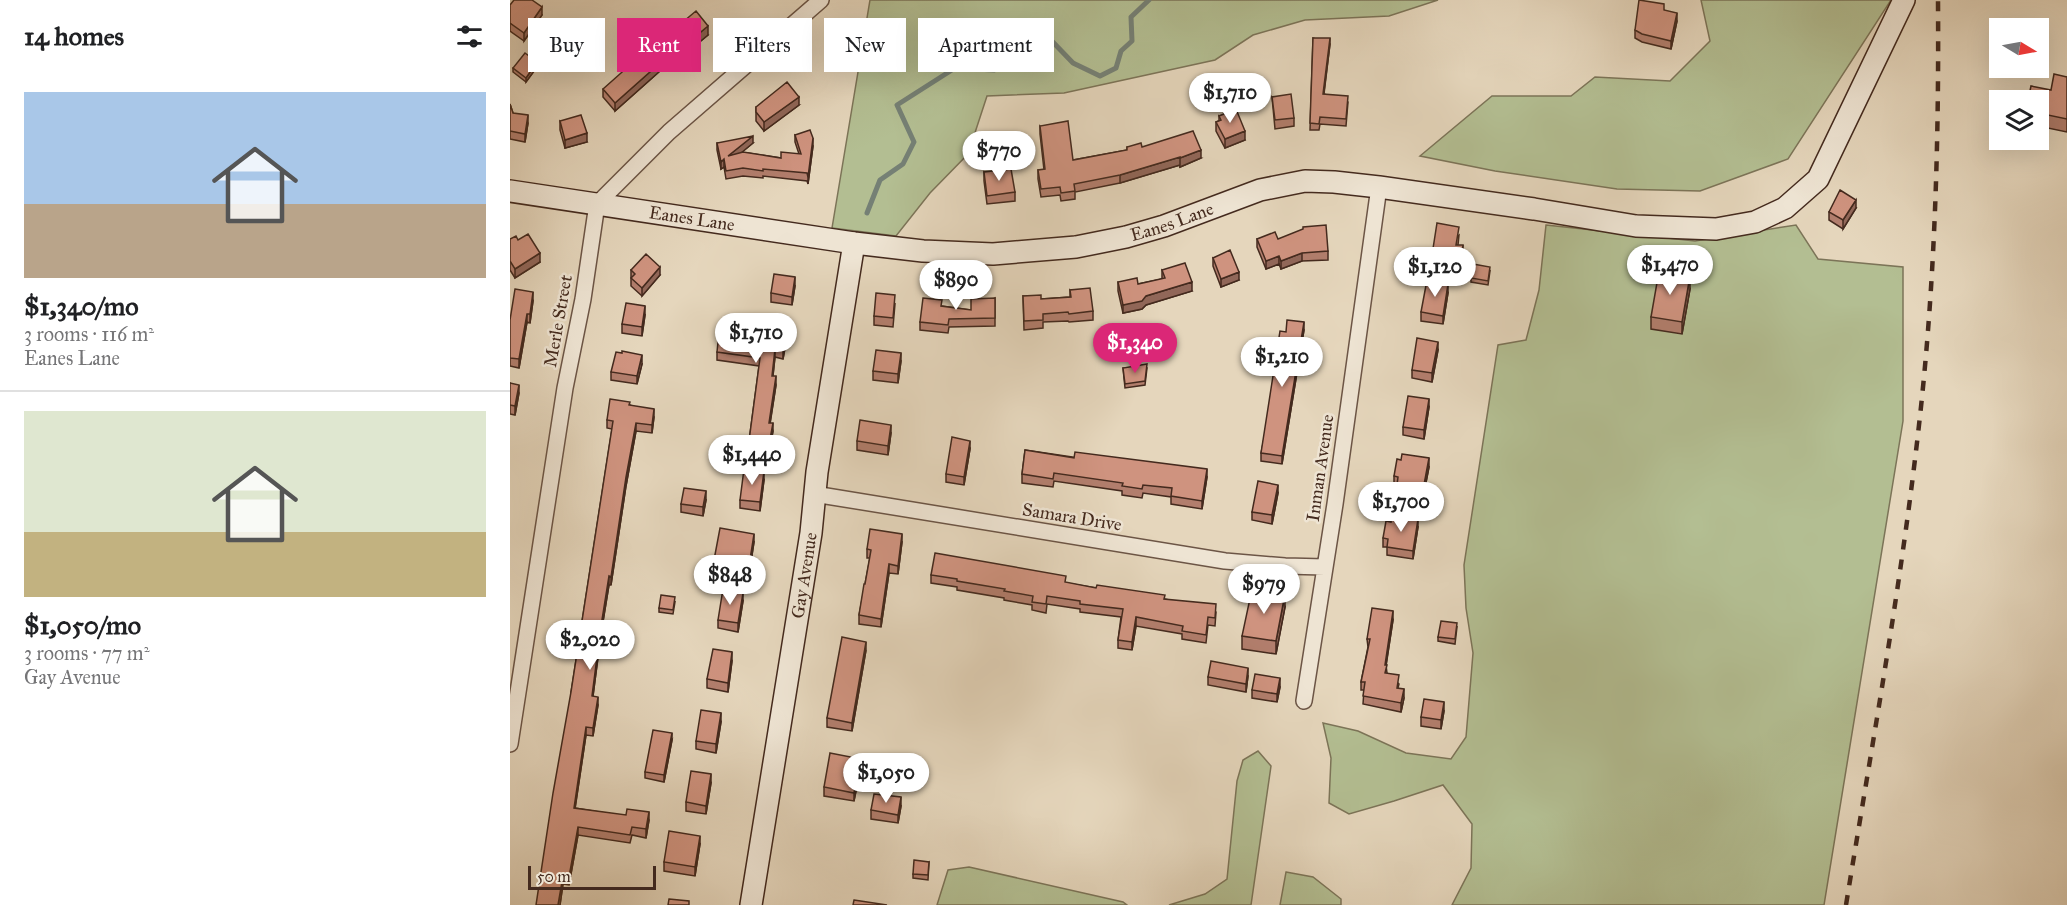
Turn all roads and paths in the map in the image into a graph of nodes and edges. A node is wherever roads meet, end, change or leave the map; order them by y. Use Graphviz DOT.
graph roads {
  1 [pos="821,0"];
  2 [pos="1904,0"];
  3 [pos="1379,187"];
  4 [pos="510,191"];
  5 [pos="597,204"];
  6 [pos="854,243"];
  7 [pos="814,494"];
  8 [pos="1325,567"];
  9 [pos="1304,701"];
  10 [pos="510,744"];
  11 [pos="751,905"];
  1 -- 5 [label="street"];
  2 -- 3 [label="street, Eanes Lane"];
  3 -- 6 [label="street, Eanes Lane"];
  3 -- 8 [label="street, Inman Avenue"];
  4 -- 5 [label="street, Eanes Lane"];
  5 -- 6 [label="street, Eanes Lane"];
  5 -- 10 [label="street, Merle Street"];
  6 -- 7 [label="street, Gay Avenue"];
  7 -- 8 [label="street, Samara Drive"];
  7 -- 11 [label="street, Gay Avenue"];
  8 -- 9 [label="street, Inman Avenue"];
}
